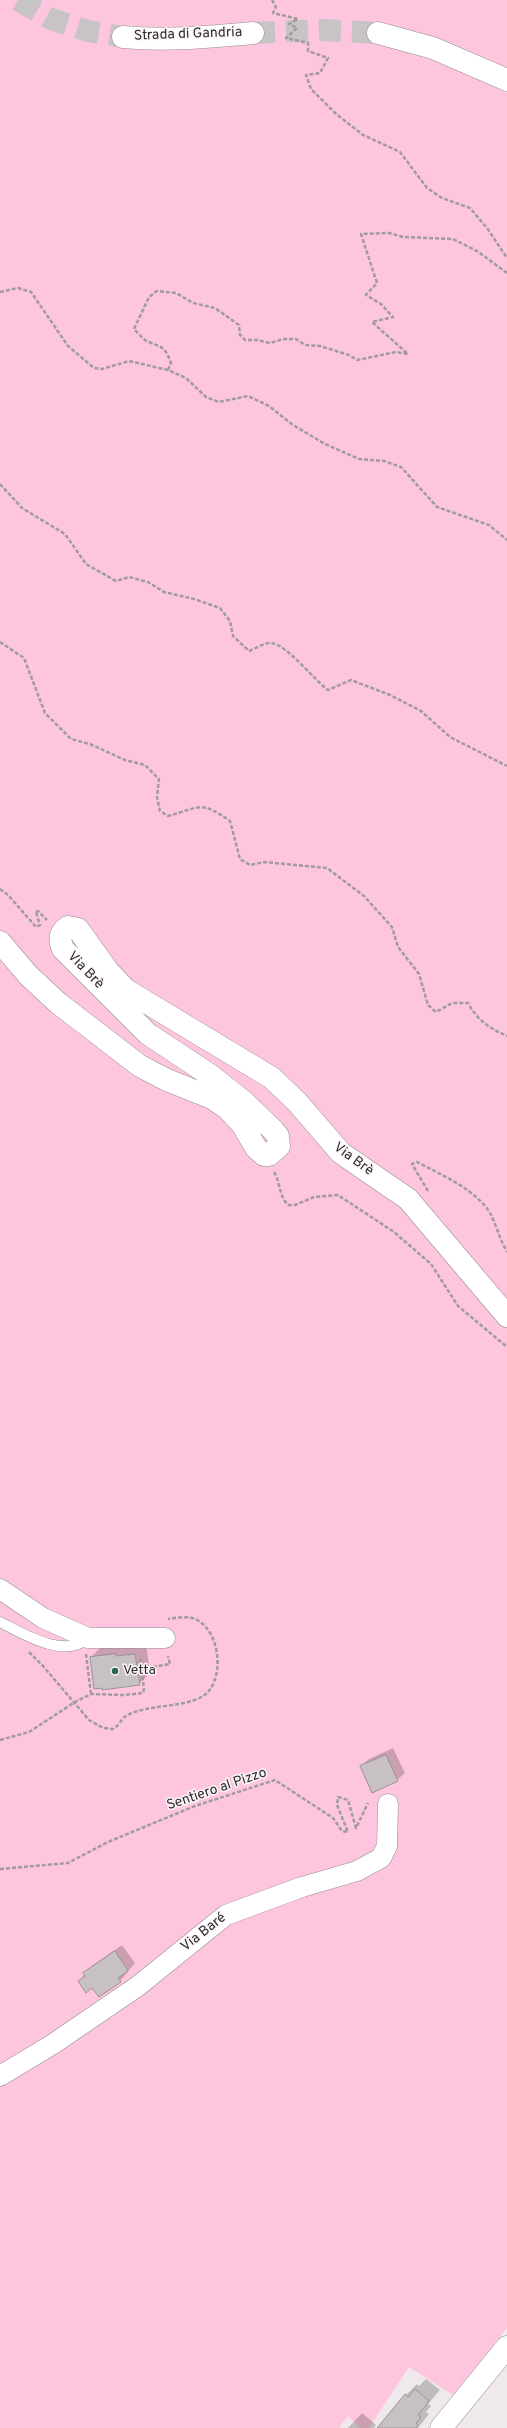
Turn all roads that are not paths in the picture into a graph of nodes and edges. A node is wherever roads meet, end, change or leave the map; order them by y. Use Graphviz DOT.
graph roads {
  1 [pos="253,33"];
  2 [pos="378,33"];
  3 [pos="123,37"];
  4 [pos="507,80"];
  5 [pos="0,942"];
  6 [pos="507,1316"];
  7 [pos="0,1589"];
  8 [pos="0,1622"];
  9 [pos="165,1638"];
  10 [pos="87,1646"];
  11 [pos="380,1804"];
  12 [pos="0,2076"];
  13 [pos="507,2347"];
  14 [pos="441,2428"];
  1 -- 3 [label="street, Strada di Gandria"];
  2 -- 4 [label="street"];
  5 -- 6 [label="street, Via Brè"];
  7 -- 10 [label="street"];
  8 -- 10 [label="lane"];
  9 -- 10 [label="street"];
  11 -- 12 [label="street, Via Baré"];
  13 -- 14 [label="street"];
}
